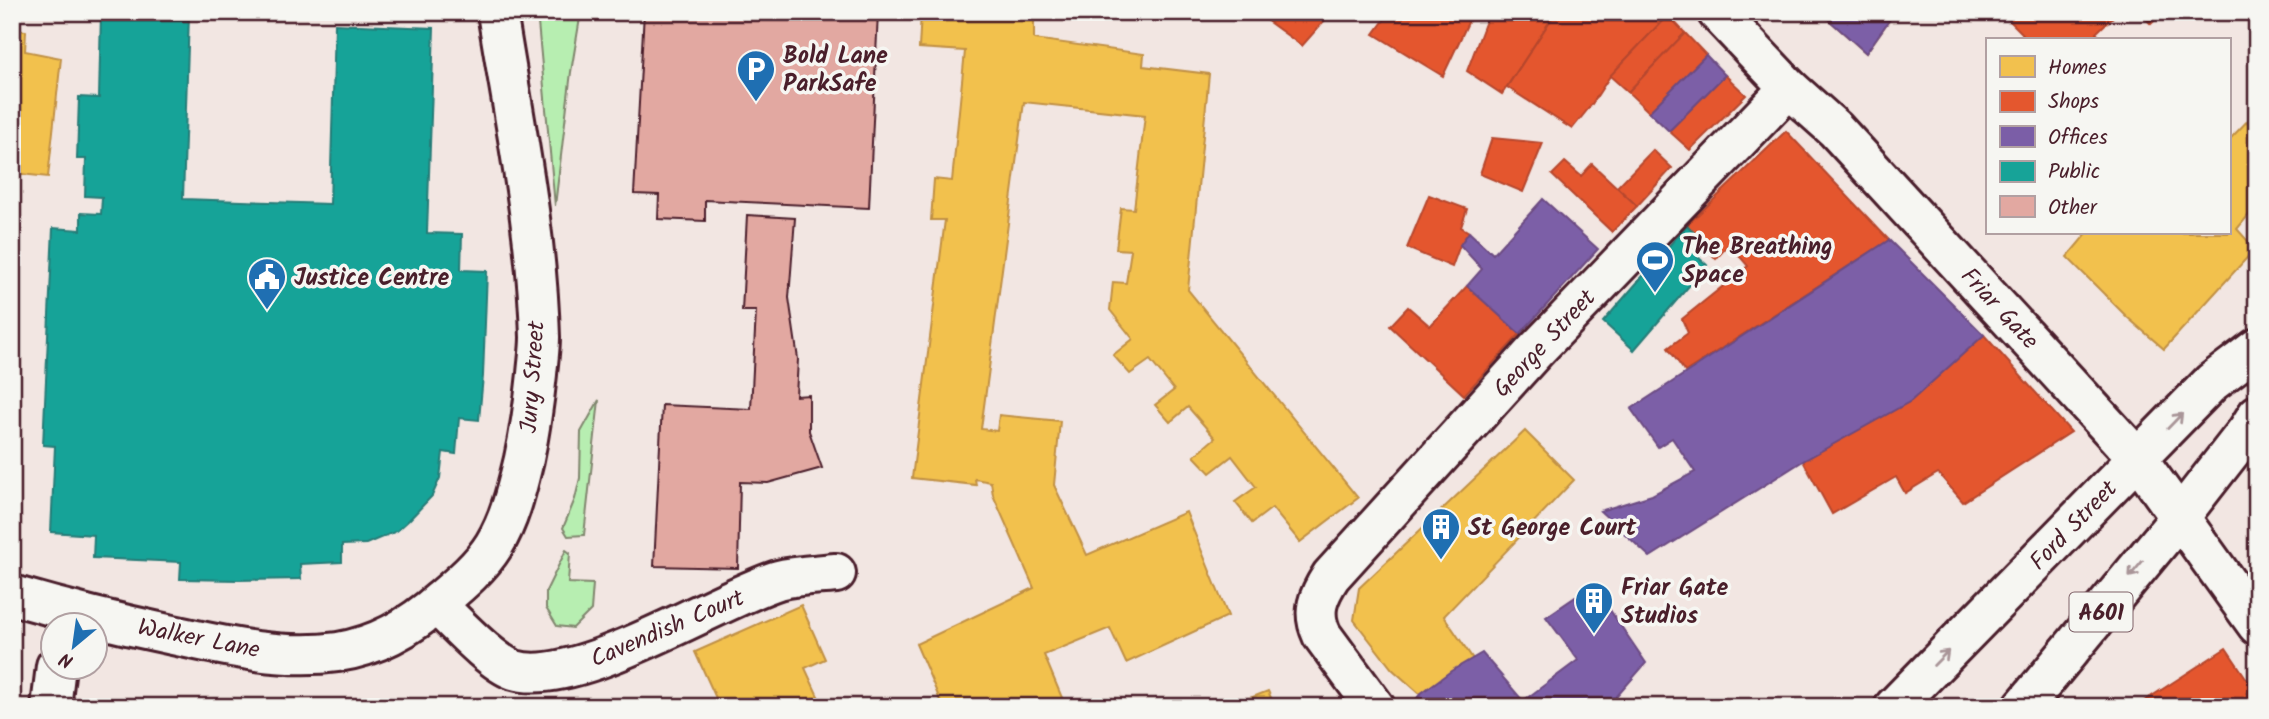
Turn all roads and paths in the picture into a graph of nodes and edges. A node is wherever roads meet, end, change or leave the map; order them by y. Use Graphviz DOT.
graph roads {
  1 [pos="498,12"];
  2 [pos="1717,12"];
  3 [pos="1789,88"];
  4 [pos="2257,348"];
  5 [pos="2257,415"];
  6 [pos="2137,459"];
  7 [pos="2180,517"];
  8 [pos="836,573"];
  9 [pos="12,595"];
  10 [pos="437,604"];
  11 [pos="46,610"];
  12 [pos="108,625"];
  13 [pos="2257,625"];
  14 [pos="337,652"];
  15 [pos="54,680"];
  16 [pos="51,707"];
  17 [pos="1375,707"];
  18 [pos="1894,707"];
  19 [pos="2023,707"];
  1 -- 10 [label="street, Jury Street"];
  2 -- 3 [label="street, Friar Gate"];
  3 -- 6 [label="street, Friar Gate"];
  3 -- 17 [label="street, George Street"];
  6 -- 4 [label="street, Ford Street, one-way"];
  5 -- 7 [label="street, A601"];
  6 -- 7 [label="street, Friar Gate"];
  18 -- 6 [label="street, Ford Street, one-way"];
  7 -- 13 [label="street, Friar Gate"];
  7 -- 19 [label="street, A601, one-way"];
  8 -- 10 [label="street, Cavendish Court"];
  9 -- 11 [label="street, Walker Lane"];
  10 -- 14 [label="street, Jury Street"];
  12 -- 14 [label="street, Walker Lane"];
  15 -- 16 [label="street"];
}
